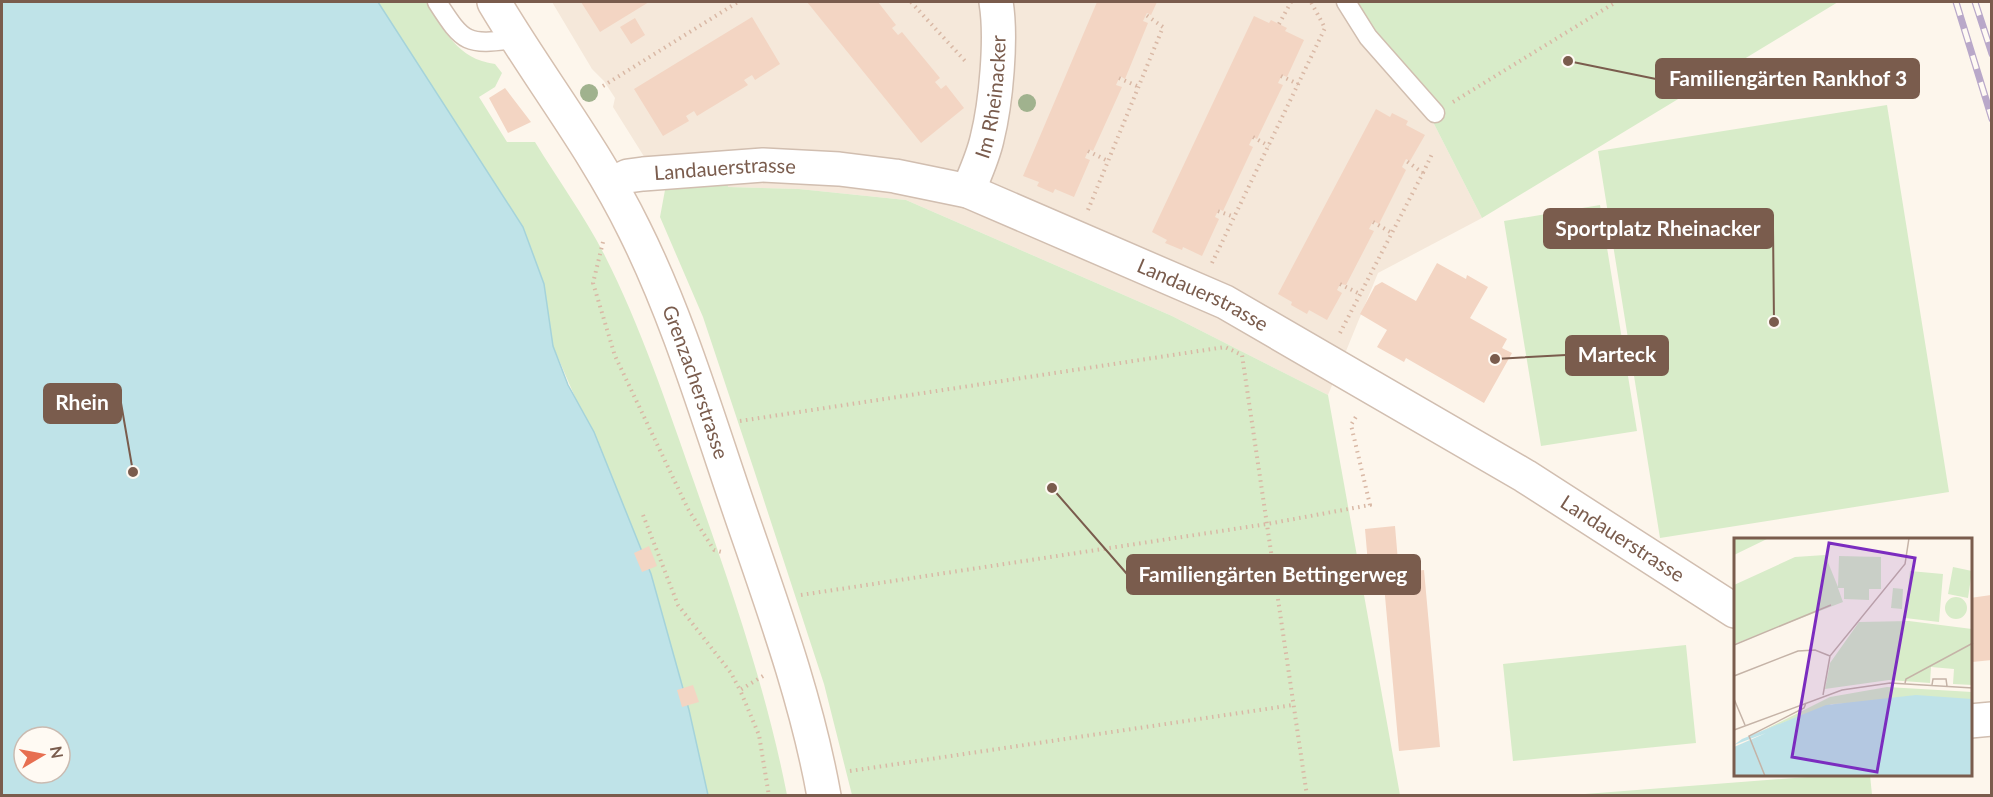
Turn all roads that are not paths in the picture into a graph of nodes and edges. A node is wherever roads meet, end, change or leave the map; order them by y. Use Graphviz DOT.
graph roads {
  1 [pos="438,2"];
  2 [pos="494,2"];
  3 [pos="996,2"];
  4 [pos="1346,2"];
  5 [pos="516,39"];
  6 [pos="1435,113"];
  7 [pos="610,184"];
  8 [pos="968,191"];
  9 [pos="1734,611"];
  10 [pos="1992,720"];
  11 [pos="1972,721"];
  12 [pos="834,784"];
  1 -- 5 [label="lane"];
  2 -- 5 [label="street, Grenzacherstrasse"];
  3 -- 8 [label="street, Im Rheinacker"];
  4 -- 6 [label="lane"];
  5 -- 7 [label="street, Grenzacherstrasse"];
  7 -- 8 [label="street, Landauerstrasse"];
  7 -- 12 [label="street, Grenzacherstrasse"];
  8 -- 9 [label="street, Landauerstrasse"];
  10 -- 11 [label="street"];
}
